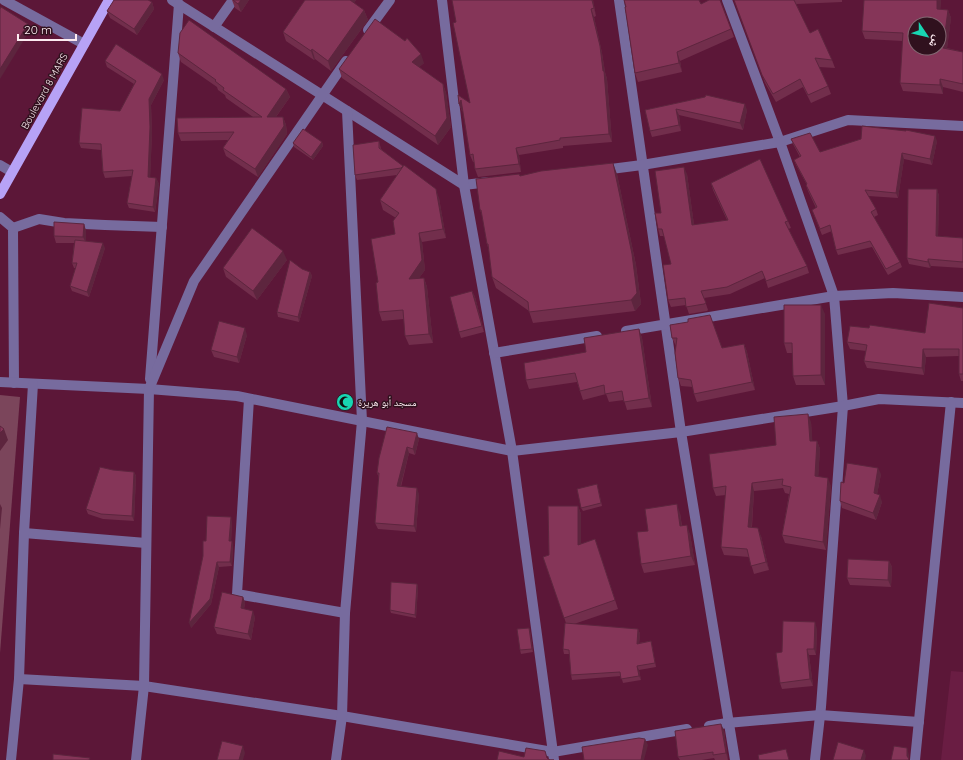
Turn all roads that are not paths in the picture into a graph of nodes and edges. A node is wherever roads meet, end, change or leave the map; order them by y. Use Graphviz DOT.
graph roads {
  1 [pos="4,0"];
  2 [pos="109,0"];
  3 [pos="233,0"];
  4 [pos="390,0"];
  5 [pos="442,0"];
  6 [pos="619,0"];
  7 [pos="727,0"];
  8 [pos="175,2"];
  9 [pos="214,27"];
  10 [pos="363,38"];
  11 [pos="84,44"];
  12 [pos="354,51"];
  13 [pos="322,95"];
  14 [pos="347,111"];
  15 [pos="963,126"];
  16 [pos="780,142"];
  17 [pos="0,165"];
  18 [pos="642,165"];
  19 [pos="596,170"];
  20 [pos="12,172"];
  21 [pos="502,181"];
  22 [pos="464,185"];
  23 [pos="0,194"];
  24 [pos="0,217"];
  25 [pos="162,227"];
  26 [pos="13,228"];
  27 [pos="834,296"];
  28 [pos="963,297"];
  29 [pos="665,325"];
  30 [pos="494,353"];
  31 [pos="0,382"];
  32 [pos="14,383"];
  33 [pos="33,384"];
  34 [pos="149,389"];
  35 [pos="249,398"];
  36 [pos="951,402"];
  37 [pos="963,403"];
  38 [pos="843,406"];
  39 [pos="362,421"];
  40 [pos="681,432"];
  41 [pos="512,451"];
  42 [pos="24,533"];
  43 [pos="146,543"];
  44 [pos="345,613"];
  45 [pos="18,679"];
  46 [pos="144,686"];
  47 [pos="820,715"];
  48 [pos="342,716"];
  49 [pos="919,722"];
  50 [pos="728,723"];
  51 [pos="554,756"];
  52 [pos="11,760"];
  53 [pos="136,760"];
  54 [pos="336,760"];
  55 [pos="734,760"];
  56 [pos="815,760"];
  57 [pos="915,760"];
  1 -- 11 [label="street"];
  2 -- 11 [label="main road, Boulevard 8 MARS"];
  3 -- 9 [label="street"];
  4 -- 10 [label="street"];
  5 -- 22 [label="street"];
  6 -- 18 [label="street"];
  7 -- 16 [label="street"];
  8 -- 9 [label="street"];
  8 -- 25 [label="street"];
  9 -- 13 [label="street"];
  11 -- 20 [label="main road, Boulevard 8 MARS"];
  12 -- 13 [label="street"];
  13 -- 14 [label="street"];
  13 -- 34 [label="street"];
  14 -- 22 [label="street"];
  14 -- 39 [label="street"];
  15 -- 16 [label="street"];
  16 -- 18 [label="street"];
  16 -- 27 [label="street"];
  17 -- 20 [label="street"];
  18 -- 19 [label="street"];
  18 -- 29 [label="street"];
  20 -- 23 [label="main road, Boulevard 8 MARS"];
  21 -- 22 [label="street"];
  22 -- 30 [label="street"];
  24 -- 26 [label="street"];
  25 -- 26 [label="street"];
  25 -- 34 [label="street"];
  26 -- 32 [label="street"];
  27 -- 28 [label="street"];
  27 -- 29 [label="street"];
  27 -- 38 [label="street"];
  29 -- 30 [label="street"];
  29 -- 40 [label="street"];
  30 -- 41 [label="street"];
  31 -- 32 [label="street"];
  32 -- 33 [label="street"];
  33 -- 34 [label="street"];
  33 -- 42 [label="street"];
  34 -- 35 [label="street"];
  34 -- 43 [label="street"];
  35 -- 39 [label="street"];
  35 -- 44 [label="street"];
  36 -- 37 [label="street"];
  36 -- 38 [label="street"];
  36 -- 49 [label="street"];
  38 -- 40 [label="street"];
  38 -- 47 [label="street"];
  39 -- 41 [label="street"];
  39 -- 44 [label="street"];
  40 -- 41 [label="street"];
  40 -- 50 [label="street"];
  41 -- 51 [label="street"];
  42 -- 43 [label="street"];
  42 -- 45 [label="street"];
  43 -- 46 [label="street"];
  44 -- 48 [label="street"];
  45 -- 46 [label="street"];
  45 -- 52 [label="street"];
  46 -- 48 [label="street"];
  46 -- 53 [label="street"];
  47 -- 49 [label="street"];
  47 -- 50 [label="street"];
  47 -- 56 [label="street"];
  48 -- 51 [label="street"];
  48 -- 54 [label="street"];
  49 -- 57 [label="street"];
  50 -- 51 [label="street"];
  50 -- 55 [label="street"];
}
